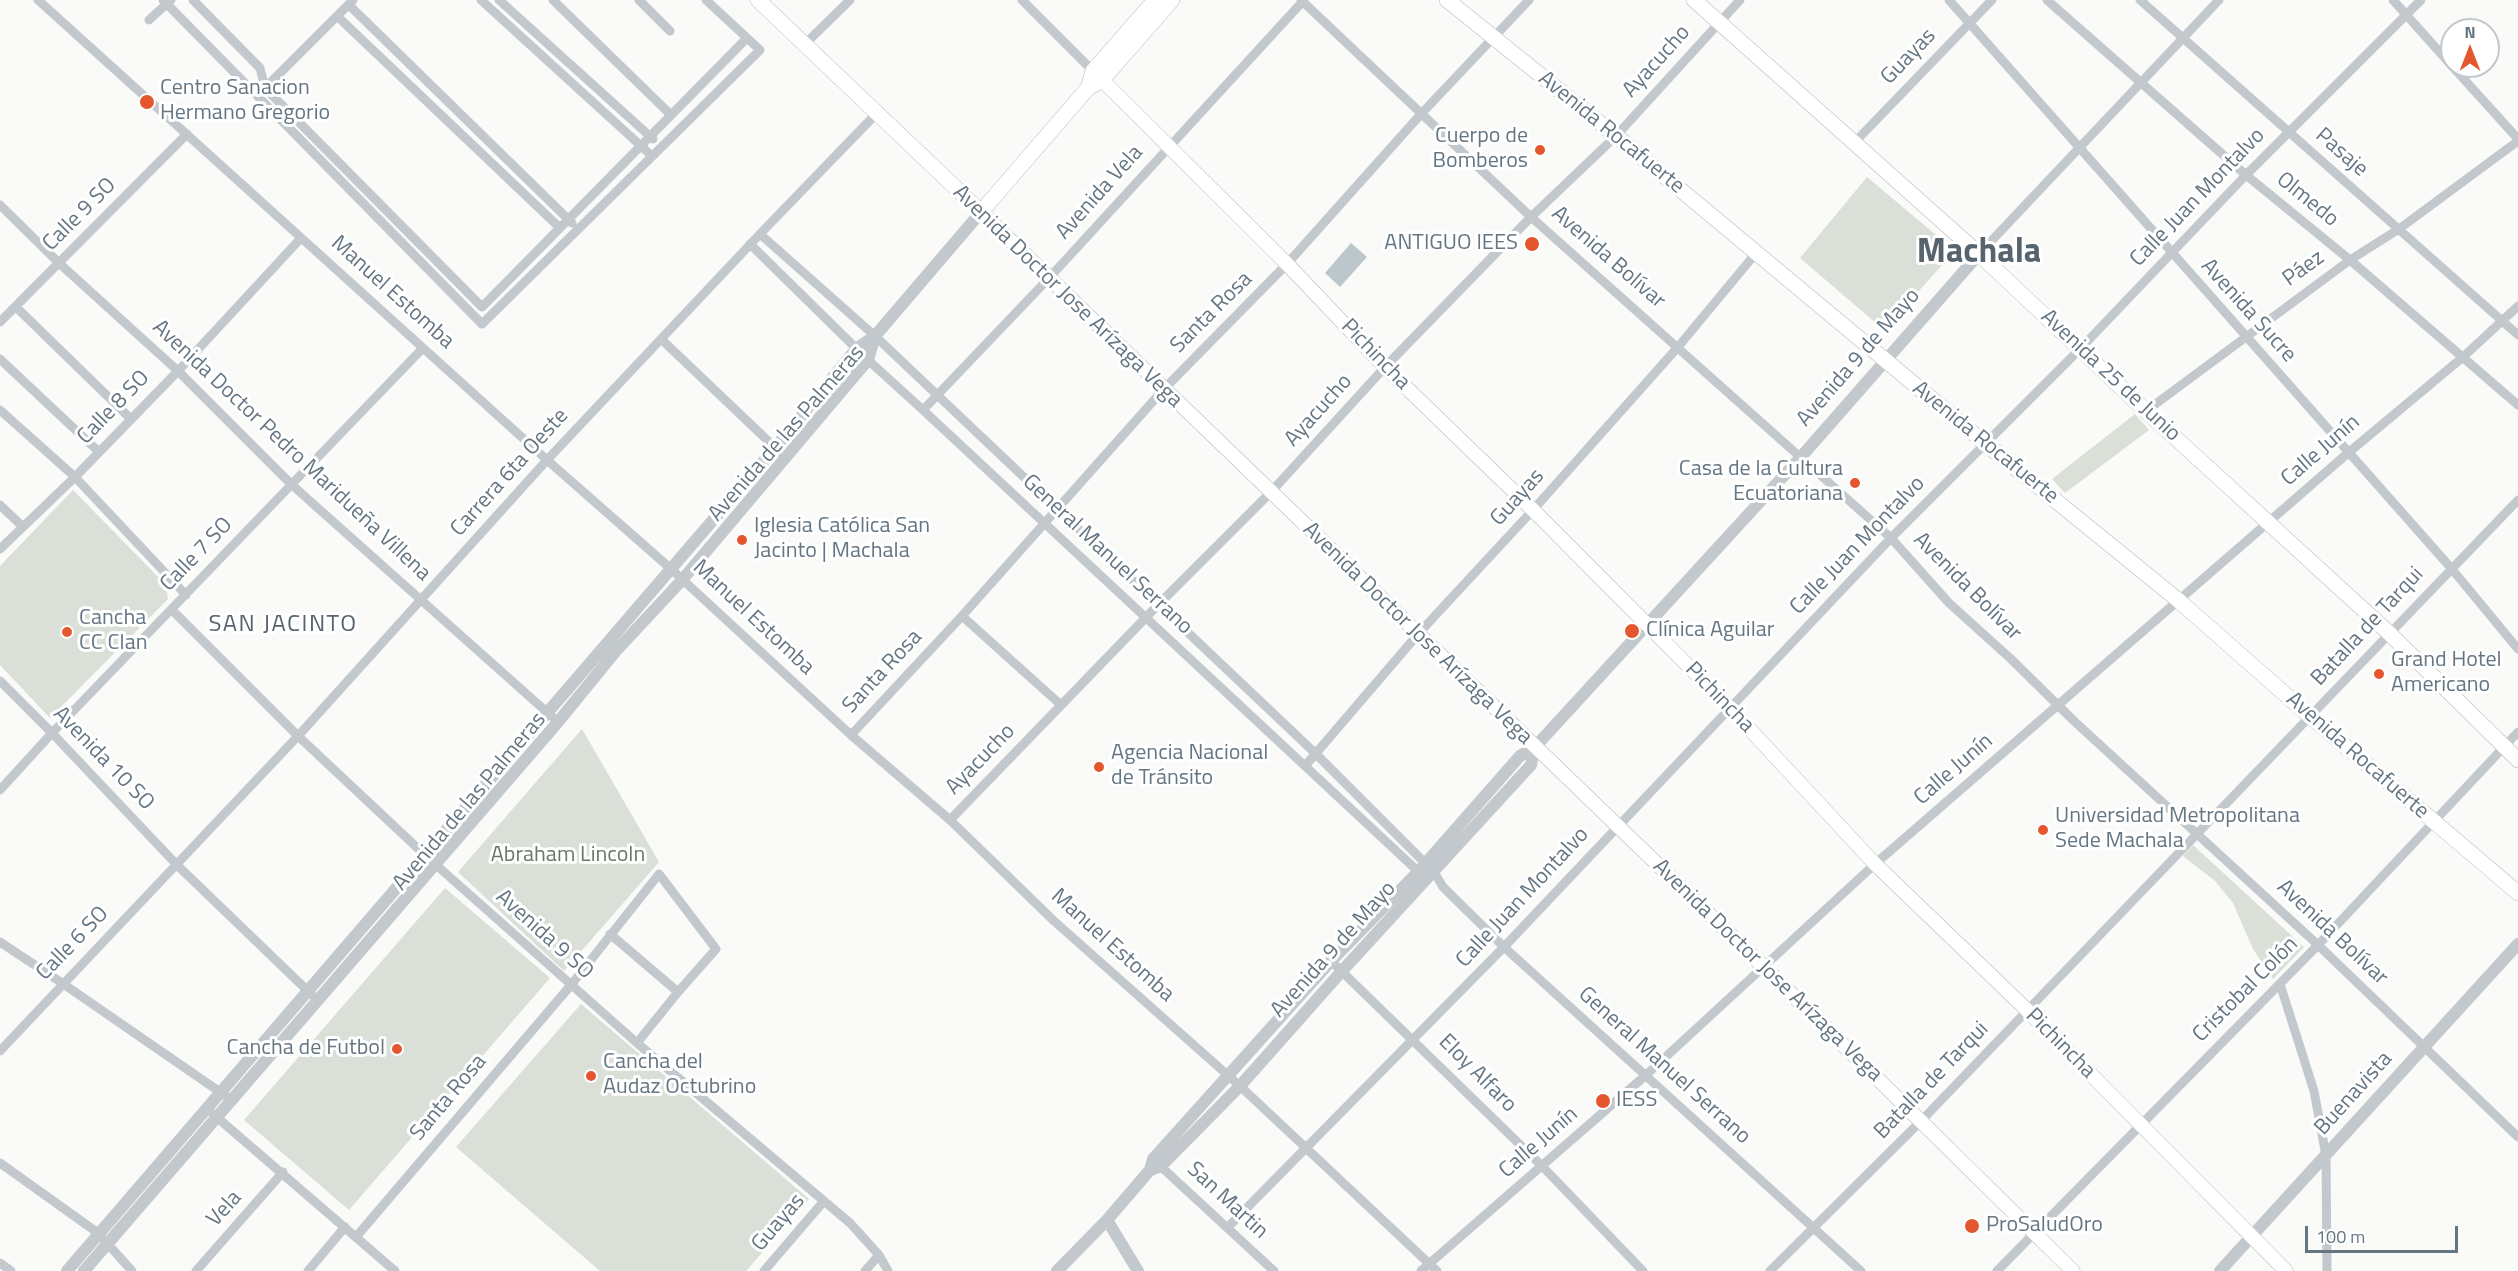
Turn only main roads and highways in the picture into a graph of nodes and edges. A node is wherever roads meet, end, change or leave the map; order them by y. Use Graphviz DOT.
graph roads {
  1 [pos="758,0"];
  2 [pos="1155,0"];
  3 [pos="1172,0"];
  4 [pos="1447,0"];
  5 [pos="1694,0"];
  6 [pos="1098,76"];
  7 [pos="981,212"];
  8 [pos="2518,760"];
  9 [pos="2518,893"];
  10 [pos="2073,1271"];
  11 [pos="2286,1271"];
  1 -- 7 [label="main road, Avenida Doctor Jose Arízaga Vega"];
  2 -- 6 [label="main road, Avenida de las Palmeras"];
  3 -- 6 [label="main road, Avenida de las Palmeras"];
  4 -- 9 [label="main road, Avenida Rocafuerte"];
  5 -- 8 [label="main road, Avenida 25 de Junio"];
  6 -- 7 [label="main road, Avenida de las Palmeras"];
  6 -- 11 [label="main road, Pichincha"];
  7 -- 10 [label="main road, Avenida Doctor Jose Arízaga Vega"];
}
